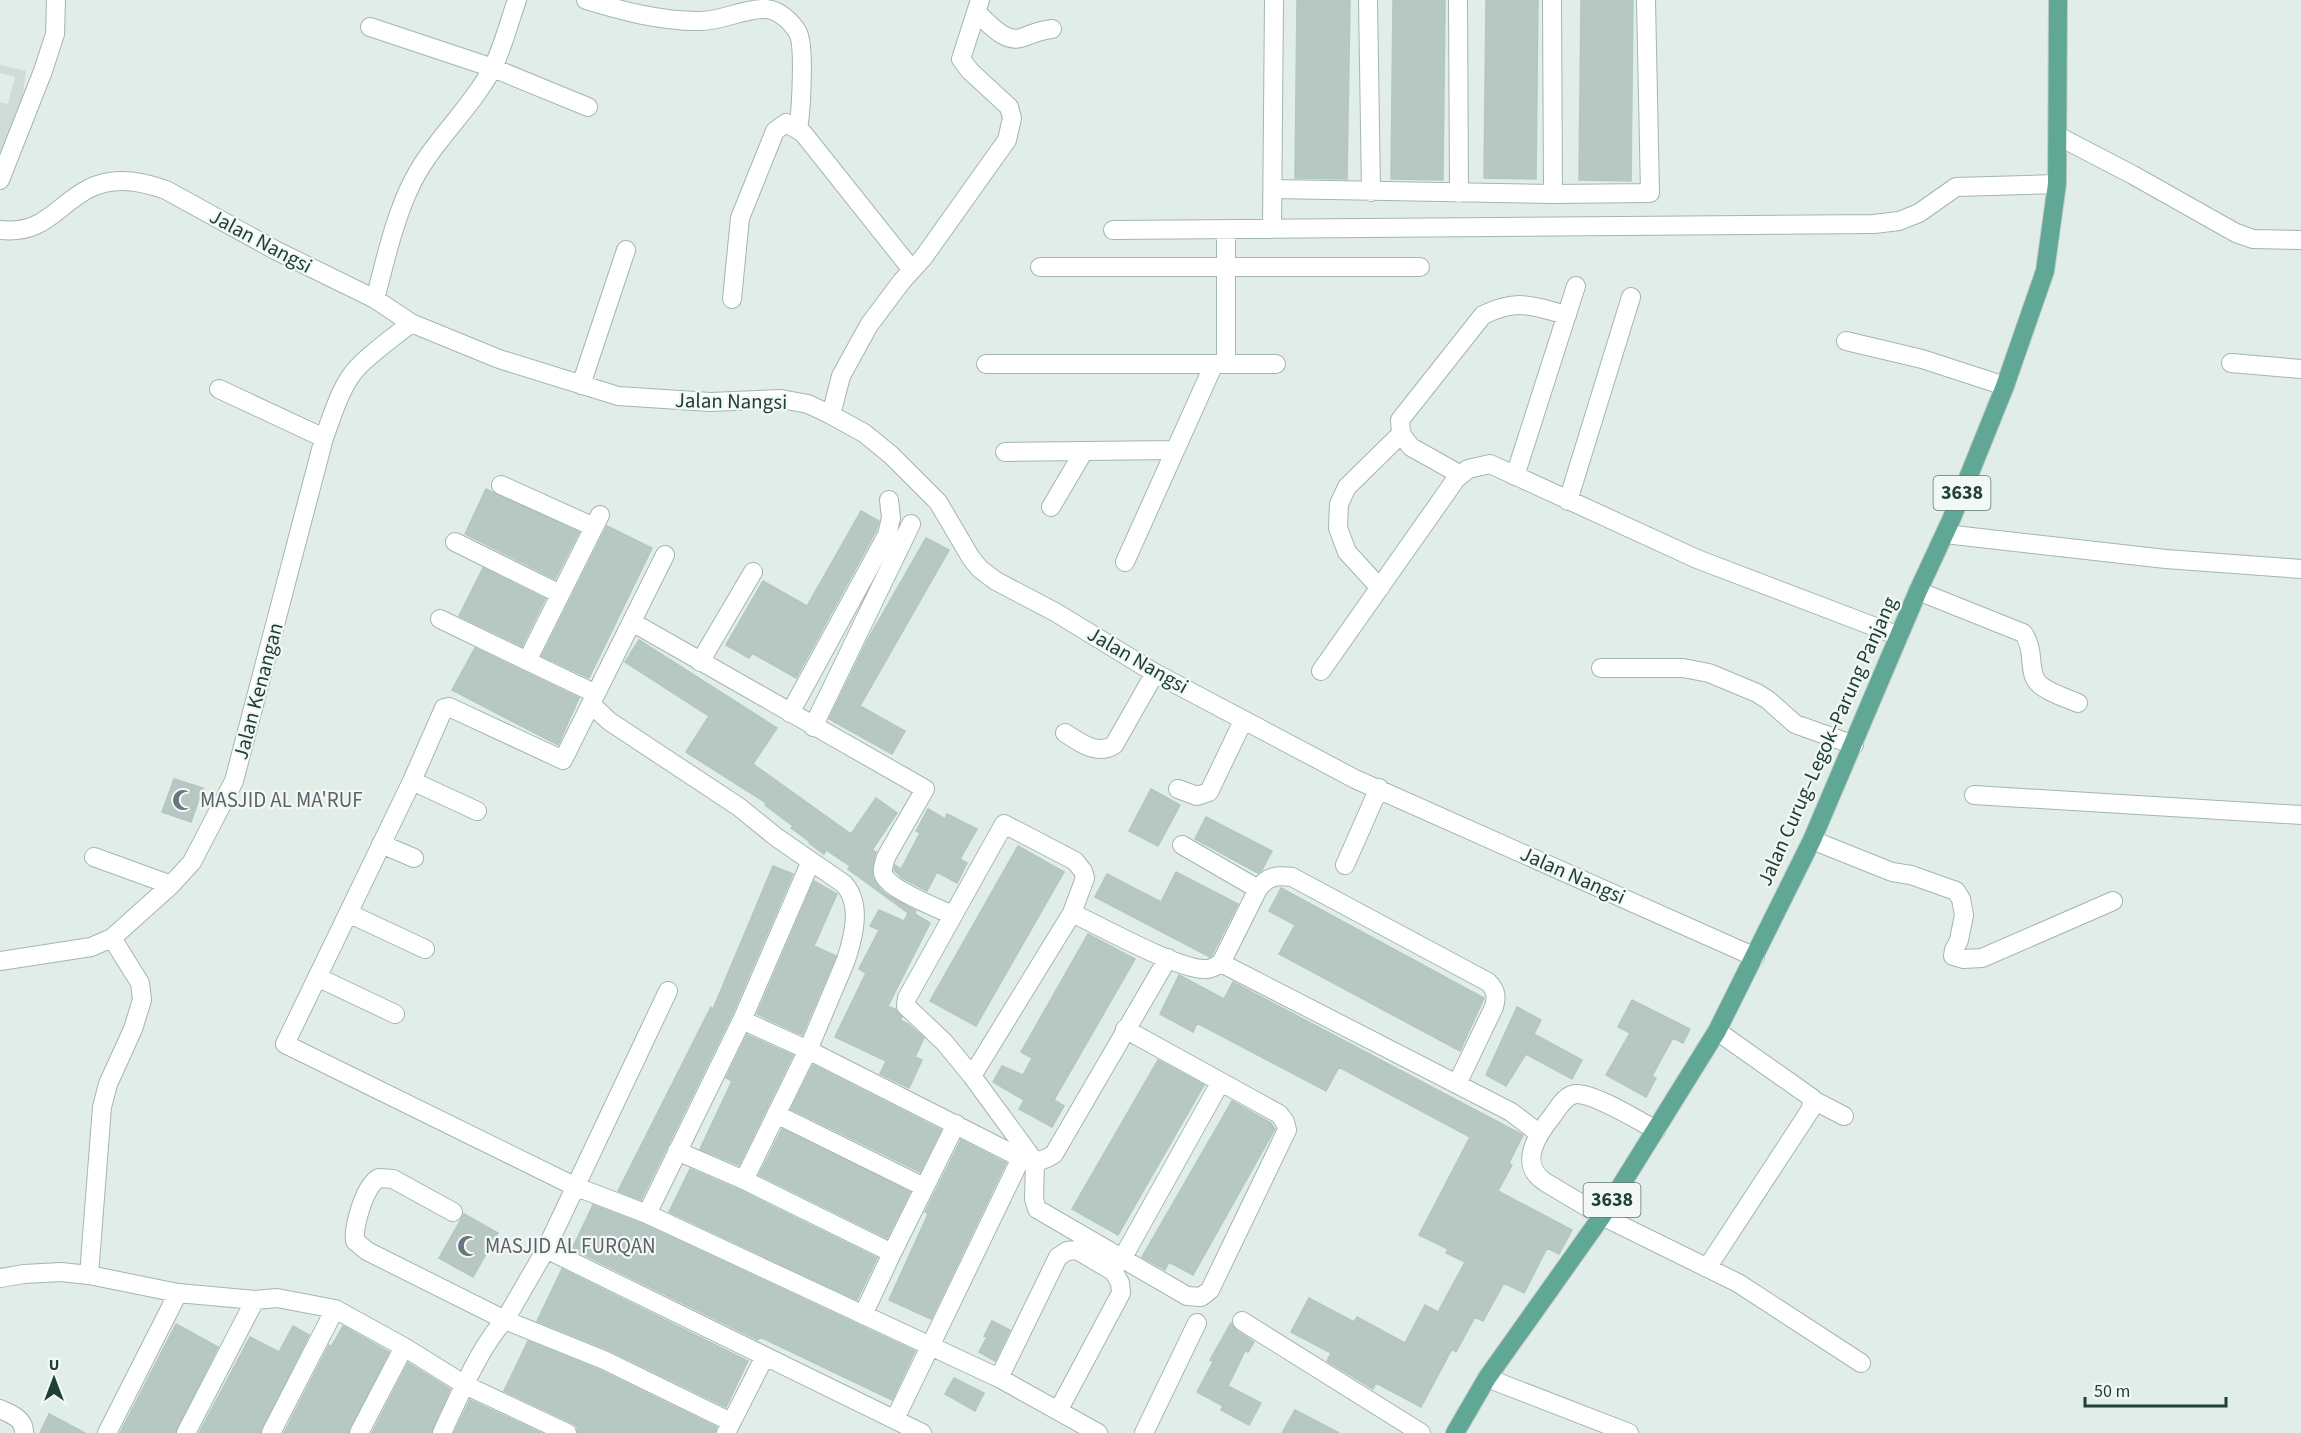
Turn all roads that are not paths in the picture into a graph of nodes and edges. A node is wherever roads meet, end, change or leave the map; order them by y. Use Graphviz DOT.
graph roads {
  1 [pos="56,0"];
  2 [pos="517,0"];
  3 [pos="586,0"];
  4 [pos="1274,0"];
  5 [pos="1368,0"];
  6 [pos="1458,0"];
  7 [pos="1552,0"];
  8 [pos="1646,0"];
  9 [pos="2058,0"];
  10 [pos="978,6"];
  11 [pos="370,27"];
  12 [pos="1052,29"];
  13 [pos="493,68"];
  14 [pos="588,107"];
  15 [pos="798,129"];
  16 [pos="2058,136"];
  17 [pos="0,180"];
  18 [pos="2057,184"];
  19 [pos="1273,189"];
  20 [pos="1371,192"];
  21 [pos="1459,193"];
  22 [pos="1553,194"];
  23 [pos="1227,229"];
  24 [pos="1272,229"];
  25 [pos="0,230"];
  26 [pos="1113,230"];
  27 [pos="2301,240"];
  28 [pos="626,250"];
  29 [pos="1040,267"];
  30 [pos="1226,267"];
  31 [pos="1420,267"];
  32 [pos="912,270"];
  33 [pos="1576,286"];
  34 [pos="1631,297"];
  35 [pos="375,299"];
  36 [pos="732,299"];
  37 [pos="1567,315"];
  38 [pos="411,324"];
  39 [pos="1846,341"];
  40 [pos="2231,363"];
  41 [pos="986,364"];
  42 [pos="1220,364"];
  43 [pos="1276,364"];
  44 [pos="2301,369"];
  45 [pos="581,385"];
  46 [pos="2005,386"];
  47 [pos="219,389"];
  48 [pos="831,415"];
  49 [pos="1401,434"];
  50 [pos="324,438"];
  51 [pos="1175,450"];
  52 [pos="1084,451"];
  53 [pos="1005,452"];
  54 [pos="1461,475"];
  55 [pos="1515,476"];
  56 [pos="501,485"];
  57 [pos="889,500"];
  58 [pos="1568,501"];
  59 [pos="1051,507"];
  60 [pos="911,524"];
  61 [pos="1945,534"];
  62 [pos="455,542"];
  63 [pos="665,555"];
  64 [pos="1125,562"];
  65 [pos="2301,569"];
  66 [pos="753,572"];
  67 [pos="1380,588"];
  68 [pos="1918,591"];
  69 [pos="560,594"];
  70 [pos="441,619"];
  71 [pos="632,622"];
  72 [pos="1899,636"];
  73 [pos="527,661"];
  74 [pos="700,662"];
  75 [pos="1601,668"];
  76 [pos="1321,671"];
  77 [pos="1155,673"];
  78 [pos="594,699"];
  79 [pos="2078,703"];
  80 [pos="802,720"];
  81 [pos="1243,721"];
  82 [pos="1065,733"];
  83 [pos="1854,745"];
  84 [pos="412,781"];
  85 [pos="1379,788"];
  86 [pos="1178,789"];
  87 [pos="1974,795"];
  88 [pos="477,811"];
  89 [pos="2301,815"];
  90 [pos="1812,840"];
  91 [pos="381,843"];
  92 [pos="1182,845"];
  93 [pos="94,857"];
  94 [pos="414,858"];
  95 [pos="811,861"];
  96 [pos="1345,866"];
  97 [pos="171,885"];
  98 [pos="1258,889"];
  99 [pos="2113,901"];
  100 [pos="348,913"];
  101 [pos="1072,913"];
  102 [pos="952,915"];
  103 [pos="112,938"];
  104 [pos="425,950"];
  105 [pos="1755,957"];
  106 [pos="1167,958"];
  107 [pos="0,961"];
  108 [pos="1221,963"];
  109 [pos="317,977"];
  110 [pos="668,992"];
  111 [pos="395,1014"];
  112 [pos="742,1020"];
  113 [pos="1125,1029"];
  114 [pos="1717,1031"];
  115 [pos="808,1050"];
  116 [pos="972,1076"];
  117 [pos="1220,1083"];
  118 [pos="1457,1084"];
  119 [pos="1813,1100"];
  120 [pos="776,1114"];
  121 [pos="1844,1116"];
  122 [pos="956,1124"];
  123 [pos="1656,1130"];
  124 [pos="1538,1135"];
  125 [pos="677,1151"];
  126 [pos="1028,1160"];
  127 [pos="744,1180"];
  128 [pos="574,1186"];
  129 [pos="924,1187"];
  130 [pos="453,1212"];
  131 [pos="647,1214"];
  132 [pos="1602,1216"];
  133 [pos="546,1249"];
  134 [pos="891,1253"];
  135 [pos="1122,1259"];
  136 [pos="1707,1268"];
  137 [pos="89,1275"];
  138 [pos="0,1278"];
  139 [pos="178,1293"];
  140 [pos="255,1300"];
  141 [pos="335,1309"];
  142 [pos="863,1315"];
  143 [pos="505,1320"];
  144 [pos="1242,1321"];
  145 [pos="1197,1323"];
  146 [pos="930,1346"];
  147 [pos="404,1347"];
  148 [pos="765,1358"];
  149 [pos="1861,1363"];
  150 [pos="999,1378"];
  151 [pos="1487,1378"];
  152 [pos="465,1385"];
  153 [pos="0,1409"];
  154 [pos="1058,1411"];
  155 [pos="895,1419"];
  156 [pos="729,1428"];
  157 [pos="24,1433"];
  158 [pos="107,1433"];
  159 [pos="186,1433"];
  160 [pos="272,1433"];
  161 [pos="359,1433"];
  162 [pos="442,1433"];
  163 [pos="567,1433"];
  164 [pos="922,1433"];
  165 [pos="1098,1433"];
  166 [pos="1144,1433"];
  167 [pos="1421,1433"];
  168 [pos="1455,1433"];
  169 [pos="1629,1433"];
  1 -- 17 [label="street"];
  2 -- 13 [label="street"];
  3 -- 15 [label="street"];
  4 -- 19 [label="street"];
  5 -- 20 [label="street"];
  6 -- 21 [label="street"];
  7 -- 22 [label="street"];
  8 -- 22 [label="street"];
  9 -- 16 [label="main road, Jalan Curug–Legok–Parung Panjang / 3638"];
  10 -- 12 [label="street"];
  10 -- 32 [label="street"];
  11 -- 13 [label="street"];
  13 -- 14 [label="street"];
  13 -- 35 [label="street"];
  15 -- 32 [label="street"];
  15 -- 36 [label="street"];
  16 -- 18 [label="main road, Jalan Curug–Legok–Parung Panjang / 3638"];
  16 -- 27 [label="street"];
  18 -- 24 [label="street"];
  18 -- 46 [label="main road, Jalan Curug–Legok–Parung Panjang / 3638"];
  19 -- 20 [label="street"];
  19 -- 24 [label="street"];
  20 -- 21 [label="street"];
  21 -- 22 [label="street"];
  23 -- 24 [label="street"];
  23 -- 26 [label="street"];
  23 -- 30 [label="street"];
  25 -- 35 [label="street, Jalan Nangsi"];
  28 -- 45 [label="street"];
  29 -- 30 [label="street"];
  30 -- 31 [label="street"];
  30 -- 42 [label="street"];
  32 -- 48 [label="street"];
  33 -- 37 [label="street"];
  34 -- 58 [label="street"];
  35 -- 38 [label="street, Jalan Nangsi"];
  37 -- 49 [label="street"];
  37 -- 55 [label="street"];
  38 -- 45 [label="street, Jalan Nangsi"];
  38 -- 50 [label="street, Jalan Kenangan"];
  39 -- 46 [label="street"];
  40 -- 44 [label="street"];
  41 -- 42 [label="street"];
  42 -- 43 [label="street"];
  42 -- 51 [label="street"];
  45 -- 48 [label="street, Jalan Nangsi"];
  46 -- 61 [label="main road, Jalan Curug–Legok–Parung Panjang / 3638"];
  47 -- 50 [label="street"];
  48 -- 77 [label="street, Jalan Nangsi"];
  49 -- 54 [label="street"];
  49 -- 67 [label="street"];
  50 -- 97 [label="street, Jalan Kenangan"];
  51 -- 52 [label="street"];
  51 -- 64 [label="street"];
  52 -- 53 [label="street"];
  52 -- 59 [label="street"];
  54 -- 55 [label="street"];
  54 -- 67 [label="street"];
  55 -- 58 [label="street"];
  56 -- 69 [label="street"];
  57 -- 80 [label="street"];
  58 -- 72 [label="street"];
  60 -- 80 [label="street"];
  61 -- 65 [label="street"];
  61 -- 68 [label="main road, Jalan Curug–Legok–Parung Panjang / 3638"];
  62 -- 69 [label="street"];
  63 -- 71 [label="street"];
  66 -- 74 [label="street"];
  67 -- 76 [label="street"];
  68 -- 72 [label="main road, Jalan Curug–Legok–Parung Panjang / 3638"];
  68 -- 79 [label="street"];
  69 -- 73 [label="street"];
  70 -- 73 [label="street"];
  71 -- 74 [label="street"];
  71 -- 78 [label="street"];
  72 -- 83 [label="main road, Jalan Curug–Legok–Parung Panjang / 3638"];
  73 -- 78 [label="street"];
  74 -- 80 [label="street"];
  75 -- 83 [label="street"];
  77 -- 81 [label="street, Jalan Nangsi"];
  77 -- 82 [label="street"];
  78 -- 84 [label="street"];
  78 -- 95 [label="street"];
  80 -- 102 [label="street"];
  81 -- 85 [label="street, Jalan Nangsi"];
  81 -- 86 [label="street"];
  83 -- 90 [label="main road, Jalan Curug–Legok–Parung Panjang / 3638"];
  84 -- 88 [label="street"];
  84 -- 91 [label="street"];
  85 -- 96 [label="street"];
  85 -- 105 [label="street, Jalan Nangsi"];
  87 -- 89 [label="street"];
  90 -- 99 [label="street"];
  90 -- 105 [label="main road, Jalan Curug–Legok–Parung Panjang / 3638"];
  91 -- 94 [label="street"];
  91 -- 100 [label="street"];
  92 -- 98 [label="street"];
  93 -- 97 [label="street"];
  95 -- 112 [label="street"];
  95 -- 115 [label="street"];
  97 -- 103 [label="street, Jalan Kenangan"];
  98 -- 108 [label="street"];
  98 -- 118 [label="street"];
  100 -- 104 [label="street"];
  100 -- 109 [label="street"];
  101 -- 102 [label="street"];
  101 -- 106 [label="street"];
  101 -- 116 [label="street"];
  102 -- 116 [label="street"];
  103 -- 107 [label="street, Jalan Kenangan"];
  103 -- 137 [label="street"];
  105 -- 114 [label="main road, Jalan Curug–Legok–Parung Panjang / 3638"];
  106 -- 108 [label="street"];
  106 -- 113 [label="street"];
  108 -- 118 [label="street"];
  109 -- 111 [label="street"];
  109 -- 128 [label="street"];
  110 -- 128 [label="street"];
  112 -- 115 [label="street"];
  112 -- 125 [label="street"];
  113 -- 117 [label="street"];
  113 -- 126 [label="street"];
  114 -- 119 [label="street"];
  114 -- 123 [label="main road, Jalan Curug–Legok–Parung Panjang / 3638"];
  115 -- 120 [label="street"];
  115 -- 122 [label="street"];
  116 -- 126 [label="street"];
  117 -- 135 [label="street"];
  117 -- 135 [label="street"];
  118 -- 124 [label="street"];
  119 -- 121 [label="street"];
  119 -- 136 [label="street"];
  120 -- 127 [label="street"];
  120 -- 129 [label="street"];
  122 -- 126 [label="street"];
  122 -- 129 [label="street"];
  123 -- 124 [label="street"];
  123 -- 132 [label="main road, Jalan Curug–Legok–Parung Panjang / 3638"];
  124 -- 132 [label="street"];
  125 -- 127 [label="street"];
  125 -- 131 [label="street"];
  126 -- 135 [label="street"];
  126 -- 146 [label="street"];
  127 -- 134 [label="street"];
  128 -- 131 [label="street"];
  128 -- 133 [label="street"];
  129 -- 134 [label="street"];
  130 -- 143 [label="street"];
  131 -- 142 [label="street"];
  132 -- 136 [label="street"];
  132 -- 151 [label="main road, Jalan Curug–Legok–Parung Panjang / 3638"];
  133 -- 143 [label="street"];
  133 -- 148 [label="street"];
  134 -- 142 [label="street"];
  136 -- 149 [label="street"];
  137 -- 138 [label="street"];
  137 -- 139 [label="street"];
  139 -- 140 [label="street"];
  139 -- 158 [label="street"];
  140 -- 141 [label="street"];
  140 -- 159 [label="street"];
  141 -- 147 [label="street"];
  141 -- 160 [label="street"];
  142 -- 146 [label="street"];
  143 -- 152 [label="street"];
  143 -- 156 [label="street"];
  144 -- 167 [label="street"];
  145 -- 166 [label="street"];
  146 -- 150 [label="street"];
  146 -- 155 [label="street"];
  147 -- 152 [label="street"];
  147 -- 161 [label="street"];
  148 -- 155 [label="street"];
  148 -- 156 [label="street"];
  150 -- 154 [label="street"];
  150 -- 154 [label="street"];
  151 -- 168 [label="main road, Jalan Curug–Legok–Parung Panjang / 3638"];
  151 -- 169 [label="street"];
  152 -- 162 [label="street"];
  152 -- 163 [label="street"];
  153 -- 157 [label="street"];
  154 -- 165 [label="street"];
  155 -- 164 [label="street"];
}
